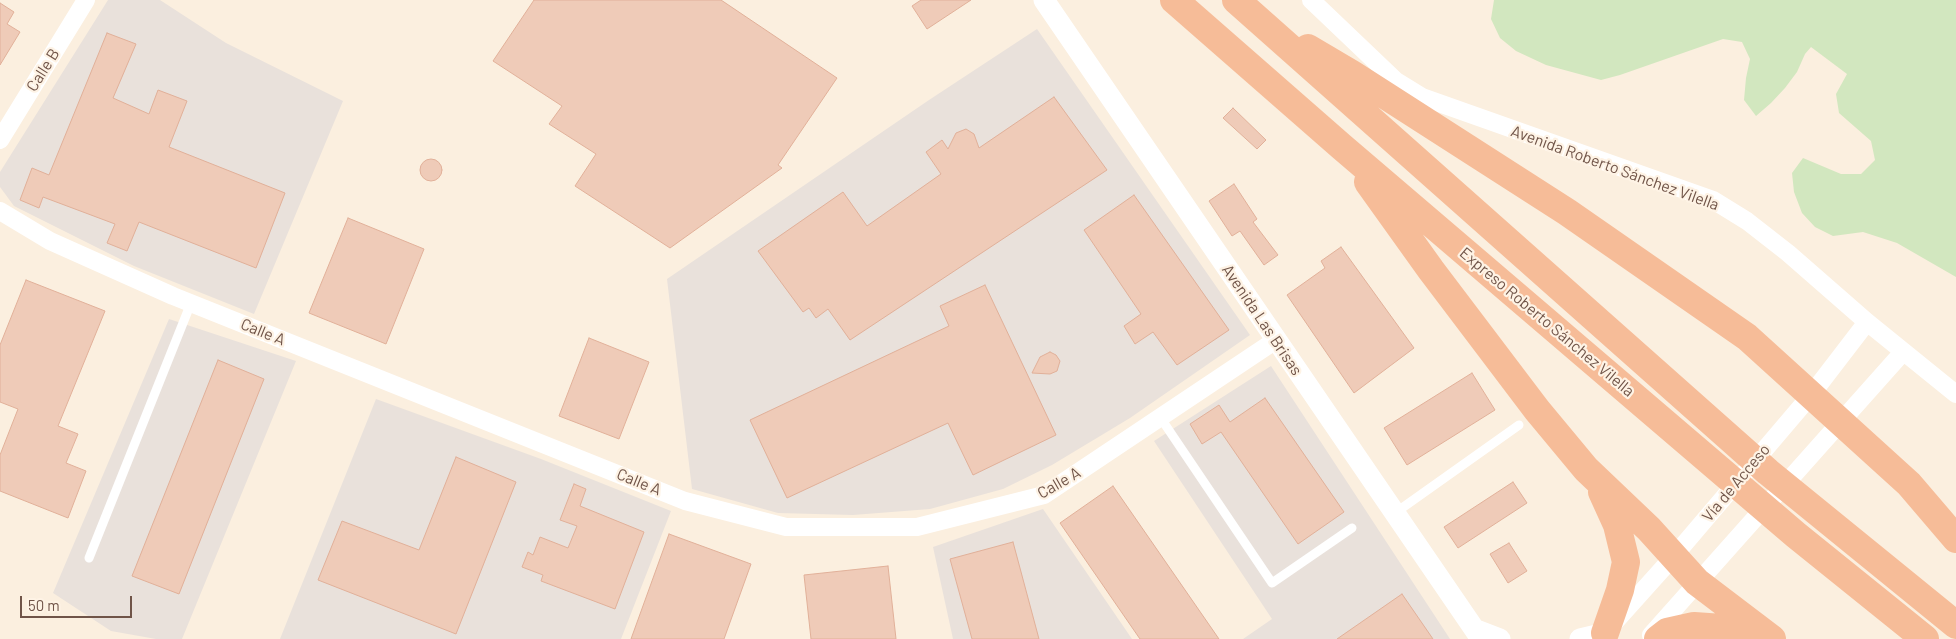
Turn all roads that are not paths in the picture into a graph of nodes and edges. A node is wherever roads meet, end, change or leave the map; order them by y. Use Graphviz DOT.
graph roads {
  1 [pos="86,0"];
  2 [pos="1044,0"];
  3 [pos="1174,0"];
  4 [pos="1236,0"];
  5 [pos="1311,0"];
  6 [pos="1259,20"];
  7 [pos="0,140"];
  8 [pos="1342,147"];
  9 [pos="0,211"];
  10 [pos="191,303"];
  11 [pos="1867,322"];
  12 [pos="1276,340"];
  13 [pos="1904,352"];
  14 [pos="1956,394"];
  15 [pos="1810,395"];
  16 [pos="1160,417"];
  17 [pos="1842,422"];
  18 [pos="1519,425"];
  19 [pos="1598,481"];
  20 [pos="1394,513"];
  21 [pos="1352,528"];
  22 [pos="1956,538"];
  23 [pos="1674,556"];
  24 [pos="89,558"];
  25 [pos="1698,582"];
  26 [pos="1956,625"];
  27 [pos="1477,634"];
  28 [pos="1595,637"];
  29 [pos="1500,639"];
  30 [pos="1647,639"];
  31 [pos="1658,639"];
  32 [pos="1768,639"];
  33 [pos="1772,639"];
  34 [pos="1925,639"];
  1 -- 7 [label="street, Calle B"];
  2 -- 12 [label="street, Avenida Las Brisas"];
  3 -- 8 [label="highway, Expreso Roberto Sánchez Vilella"];
  4 -- 6 [label="highway, Expreso Roberto Sánchez Vilella"];
  5 -- 11 [label="street, Avenida Roberto Sánchez Vilella"];
  6 -- 15 [label="highway"];
  6 -- 26 [label="highway, Expreso Roberto Sánchez Vilella"];
  8 -- 19 [label="highway"];
  8 -- 34 [label="highway, Expreso Roberto Sánchez Vilella"];
  9 -- 10 [label="street, Calle A"];
  10 -- 16 [label="street, Calle A"];
  10 -- 24 [label="lane"];
  11 -- 13 [label="street, Avenida Roberto Sánchez Vilella"];
  11 -- 15 [label="street, Vía de Acceso"];
  12 -- 16 [label="street, Calle A"];
  12 -- 20 [label="street, Avenida Las Brisas"];
  13 -- 14 [label="street, Avenida Roberto Sánchez Vilella"];
  13 -- 17 [label="street"];
  15 -- 17 [label="highway"];
  15 -- 23 [label="street, Vía de Acceso"];
  16 -- 21 [label="lane"];
  17 -- 22 [label="highway"];
  17 -- 25 [label="street"];
  18 -- 20 [label="lane"];
  19 -- 23 [label="highway"];
  19 -- 28 [label="highway"];
  20 -- 27 [label="street, Avenida Las Brisas"];
  23 -- 25 [label="highway"];
  23 -- 28 [label="street, Vía de Acceso"];
  25 -- 30 [label="street"];
  25 -- 33 [label="highway"];
  27 -- 29 [label="street"];
  31 -- 32 [label="highway"];
}
